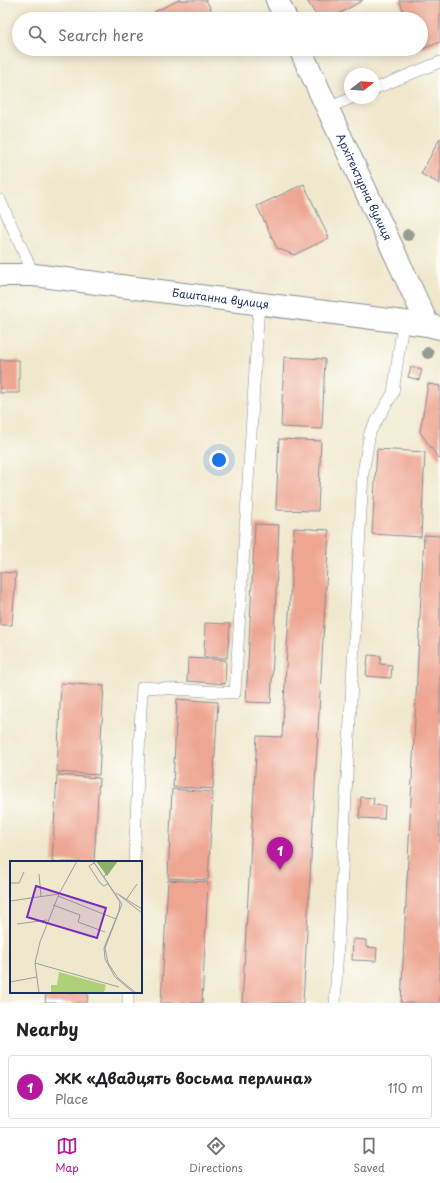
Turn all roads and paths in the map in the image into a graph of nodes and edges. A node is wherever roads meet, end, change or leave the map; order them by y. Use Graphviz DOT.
graph roads {
  1 [pos="277,0"];
  2 [pos="283,12"];
  3 [pos="303,56"];
  4 [pos="440,62"];
  5 [pos="380,87"];
  6 [pos="344,101"];
  7 [pos="327,108"];
  8 [pos="0,200"];
  9 [pos="0,275"];
  10 [pos="34,275"];
  11 [pos="259,304"];
  12 [pos="404,322"];
  13 [pos="434,327"];
  14 [pos="134,861"];
  15 [pos="335,1003"];
  1 -- 2 [label="street"];
  3 -- 7 [label="street, Архітектурна вулиця"];
  4 -- 5 [label="lane"];
  6 -- 7 [label="lane"];
  7 -- 13 [label="street, Архітектурна вулиця"];
  8 -- 10 [label="lane"];
  9 -- 10 [label="street, Баштанна вулиця"];
  10 -- 11 [label="street, Баштанна вулиця"];
  11 -- 12 [label="street, Баштанна вулиця"];
  11 -- 14 [label="lane"];
  12 -- 13 [label="street, Баштанна вулиця"];
  12 -- 15 [label="lane"];
}
